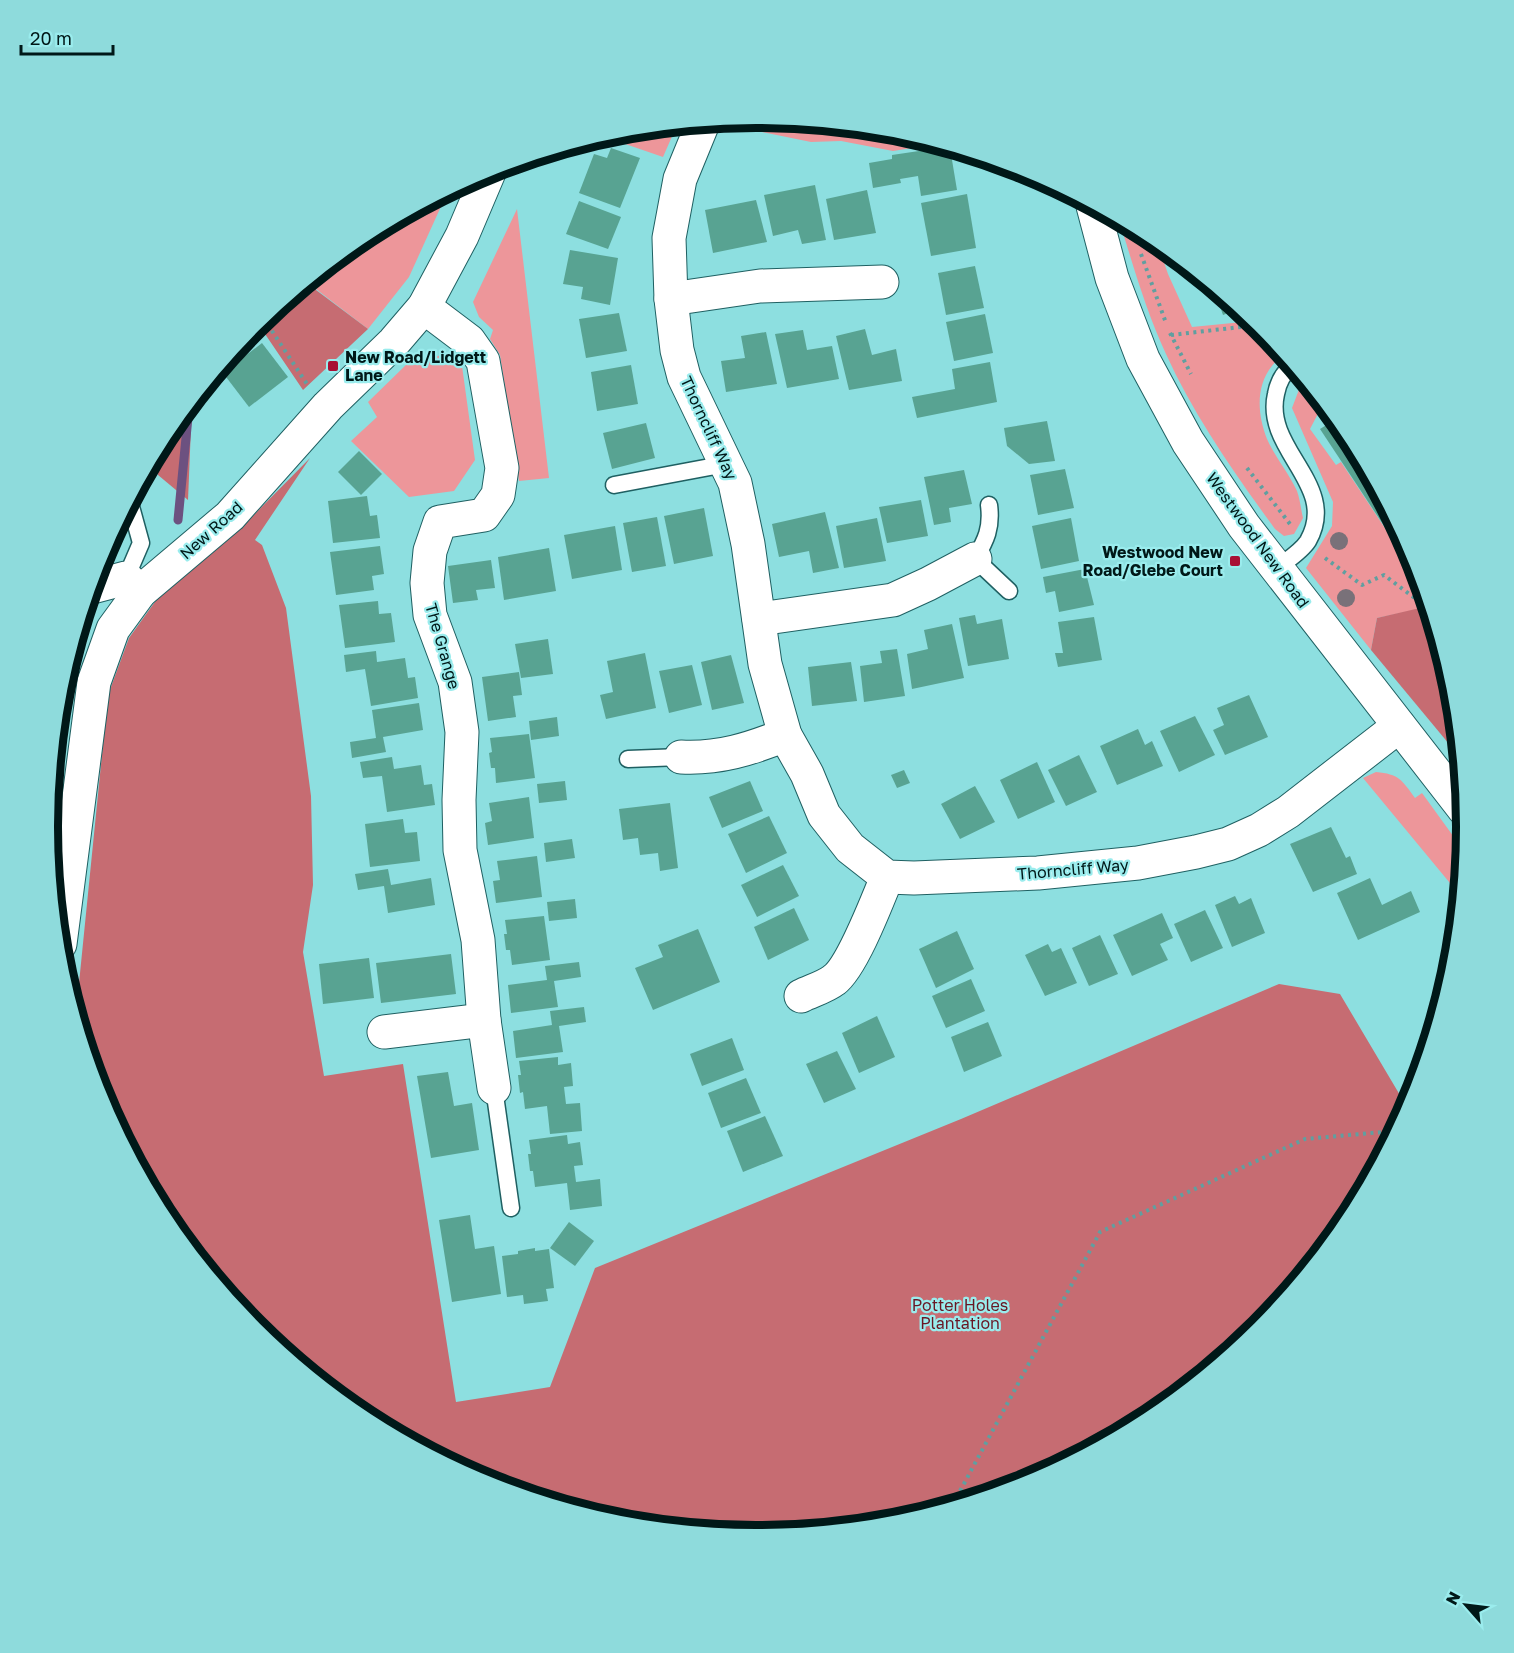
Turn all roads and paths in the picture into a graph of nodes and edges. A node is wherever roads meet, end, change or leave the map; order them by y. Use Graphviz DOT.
graph roads {
  1 [pos="700,130"];
  2 [pos="484,184"];
  3 [pos="1096,216"];
  4 [pos="1140,251"];
  5 [pos="882,282"];
  6 [pos="671,299"];
  7 [pos="424,307"];
  8 [pos="270,327"];
  9 [pos="1244,327"];
  10 [pos="1171,335"];
  11 [pos="1286,371"];
  12 [pos="1195,382"];
  13 [pos="328,406"];
  14 [pos="1241,460"];
  15 [pos="726,464"];
  16 [pos="614,485"];
  17 [pos="989,505"];
  18 [pos="133,514"];
  19 [pos="1306,543"];
  20 [pos="975,560"];
  21 [pos="1276,569"];
  22 [pos="133,585"];
  23 [pos="102,587"];
  24 [pos="1009,591"];
  25 [pos="1417,600"];
  26 [pos="759,619"];
  27 [pos="1399,726"];
  28 [pos="785,735"];
  29 [pos="681,757"];
  30 [pos="628,759"];
  31 [pos="1455,797"];
  32 [pos="887,877"];
  33 [pos="64,915"];
  34 [pos="801,996"];
  35 [pos="483,1020"];
  36 [pos="384,1032"];
  37 [pos="494,1088"];
  38 [pos="1384,1132"];
  39 [pos="511,1208"];
  40 [pos="958,1495"];
  1 -- 6 [label="street, Thorncliff Way"];
  2 -- 7 [label="street, New Road"];
  3 -- 21 [label="street, Westwood New Road"];
  4 -- 10 [label="path"];
  5 -- 6 [label="street"];
  6 -- 15 [label="street, Thorncliff Way"];
  7 -- 13 [label="street, New Road"];
  7 -- 35 [label="street, The Grange"];
  8 -- 13 [label="path"];
  9 -- 10 [label="path"];
  10 -- 12 [label="path"];
  11 -- 19 [label="lane"];
  13 -- 22 [label="street, New Road"];
  14 -- 19 [label="path"];
  15 -- 16 [label="lane"];
  15 -- 26 [label="street, Thorncliff Way"];
  17 -- 20 [label="lane"];
  18 -- 22 [label="lane"];
  19 -- 21 [label="lane"];
  19 -- 25 [label="path"];
  20 -- 24 [label="lane"];
  20 -- 26 [label="street"];
  21 -- 27 [label="street, Westwood New Road"];
  22 -- 23 [label="street"];
  22 -- 33 [label="street, New Road"];
  26 -- 28 [label="street, Thorncliff Way"];
  27 -- 31 [label="street, Westwood New Road"];
  27 -- 32 [label="street, Thorncliff Way"];
  28 -- 29 [label="street"];
  28 -- 32 [label="street, Thorncliff Way"];
  29 -- 30 [label="lane"];
  32 -- 34 [label="street"];
  35 -- 36 [label="street"];
  35 -- 37 [label="street, The Grange"];
  37 -- 39 [label="lane"];
  38 -- 40 [label="path"];
}
